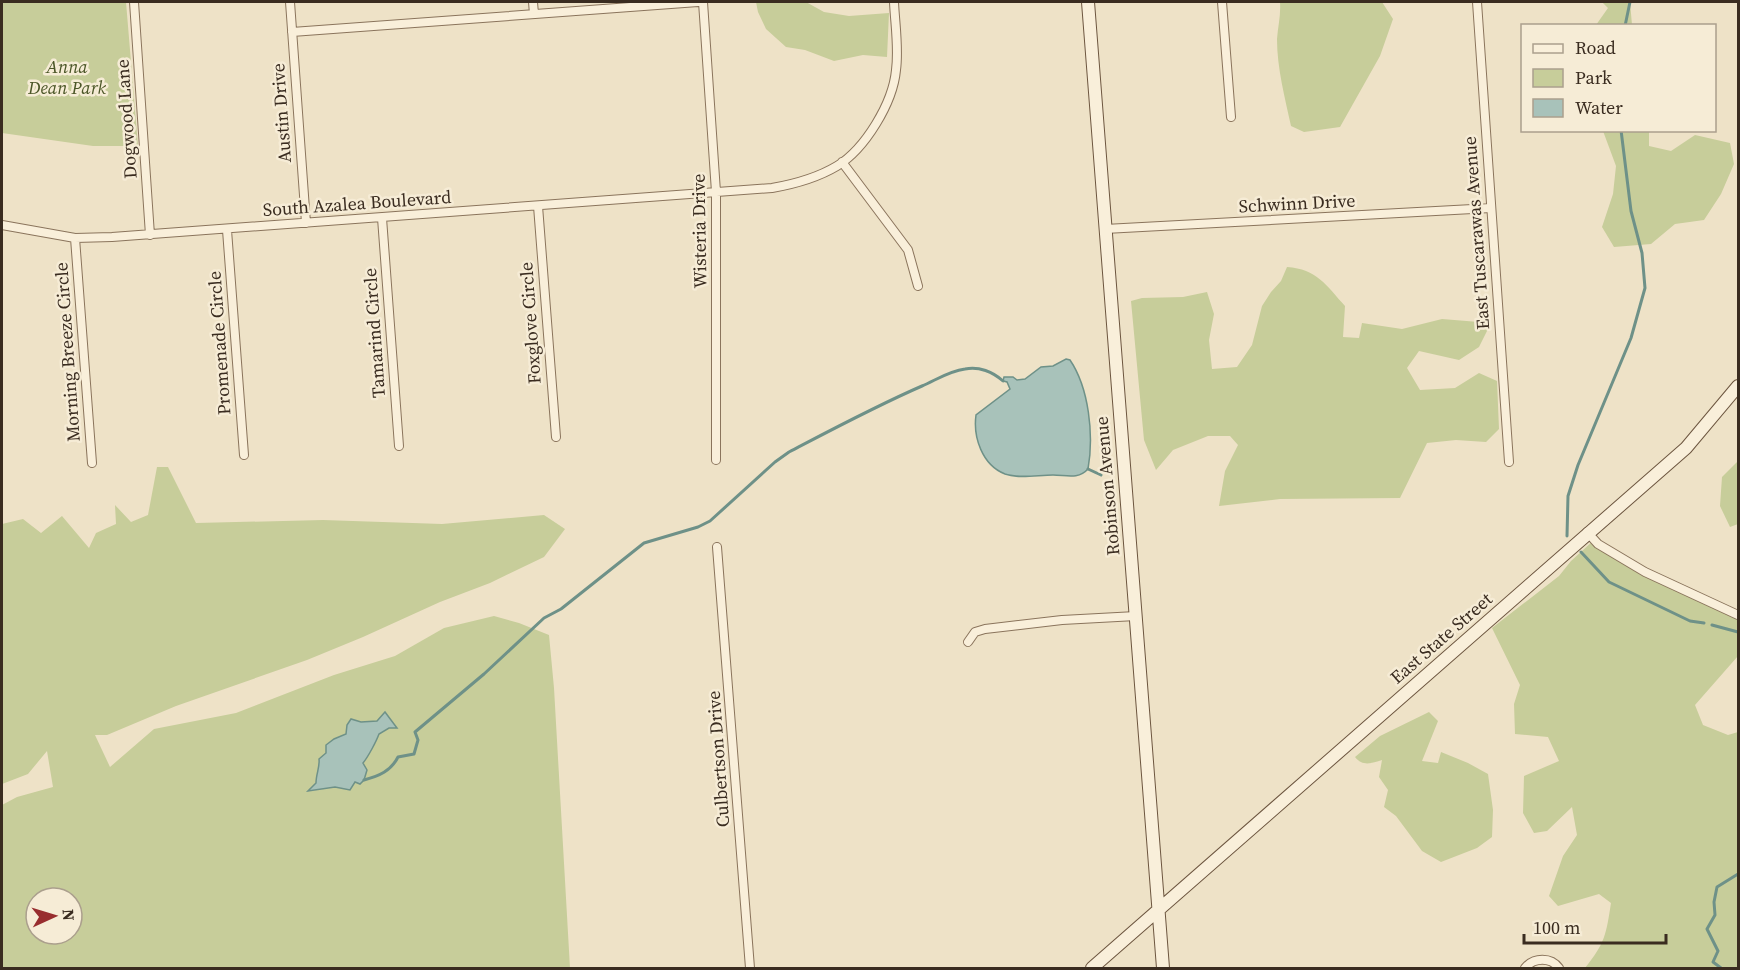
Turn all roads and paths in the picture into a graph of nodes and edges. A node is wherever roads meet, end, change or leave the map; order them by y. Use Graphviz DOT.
graph roads {
  1 [pos="134,2"];
  2 [pos="290,2"];
  3 [pos="533,2"];
  4 [pos="700,2"];
  5 [pos="894,2"];
  6 [pos="1088,2"];
  7 [pos="1222,2"];
  8 [pos="1477,2"];
  9 [pos="534,14"];
  10 [pos="292,32"];
  11 [pos="1231,117"];
  12 [pos="842,162"];
  13 [pos="716,192"];
  14 [pos="538,206"];
  15 [pos="1491,208"];
  16 [pos="382,218"];
  17 [pos="306,223"];
  18 [pos="2,225"];
  19 [pos="1105,229"];
  20 [pos="227,230"];
  21 [pos="150,234"];
  22 [pos="75,238"];
  23 [pos="918,286"];
  24 [pos="1738,386"];
  25 [pos="556,437"];
  26 [pos="399,446"];
  27 [pos="244,455"];
  28 [pos="716,460"];
  29 [pos="1509,462"];
  30 [pos="92,463"];
  31 [pos="1587,532"];
  32 [pos="717,547"];
  33 [pos="1738,615"];
  34 [pos="1136,616"];
  35 [pos="968,642"];
  36 [pos="1159,910"];
  37 [pos="750,969"];
  38 [pos="1092,969"];
  39 [pos="1163,969"];
  40 [pos="1525,969"];
  41 [pos="1559,969"];
  1 -- 21 [label="street, Dogwood Lane"];
  2 -- 10 [label="street, Austin Drive"];
  3 -- 9 [label="street"];
  4 -- 9 [label="street"];
  4 -- 13 [label="street, Wisteria Drive"];
  5 -- 12 [label="street, South Azalea Boulevard"];
  6 -- 19 [label="main road, Robinson Avenue"];
  7 -- 11 [label="street"];
  8 -- 15 [label="street, East Tuscarawas Avenue"];
  9 -- 10 [label="street"];
  10 -- 17 [label="street, Austin Drive"];
  12 -- 13 [label="street, South Azalea Boulevard"];
  12 -- 23 [label="street"];
  13 -- 14 [label="street, South Azalea Boulevard"];
  13 -- 28 [label="street, Wisteria Drive"];
  14 -- 16 [label="street, South Azalea Boulevard"];
  14 -- 25 [label="street, Foxglove Circle"];
  15 -- 19 [label="street, Schwinn Drive"];
  15 -- 29 [label="street, East Tuscarawas Avenue"];
  16 -- 17 [label="street, South Azalea Boulevard"];
  16 -- 26 [label="street, Tamarind Circle"];
  17 -- 20 [label="street, South Azalea Boulevard"];
  18 -- 22 [label="street, South Azalea Boulevard"];
  19 -- 34 [label="main road, Robinson Avenue"];
  20 -- 21 [label="street, South Azalea Boulevard"];
  20 -- 27 [label="street, Promenade Circle"];
  21 -- 22 [label="street, South Azalea Boulevard"];
  22 -- 30 [label="street, Morning Breeze Circle"];
  24 -- 31 [label="main road, East State Street"];
  31 -- 33 [label="street"];
  31 -- 36 [label="main road, East State Street"];
  32 -- 37 [label="street, Culbertson Drive"];
  34 -- 35 [label="street"];
  34 -- 36 [label="main road, Robinson Avenue"];
  36 -- 38 [label="main road, East State Street"];
  36 -- 39 [label="main road, Robinson Avenue"];
  40 -- 41 [label="street"];
}
